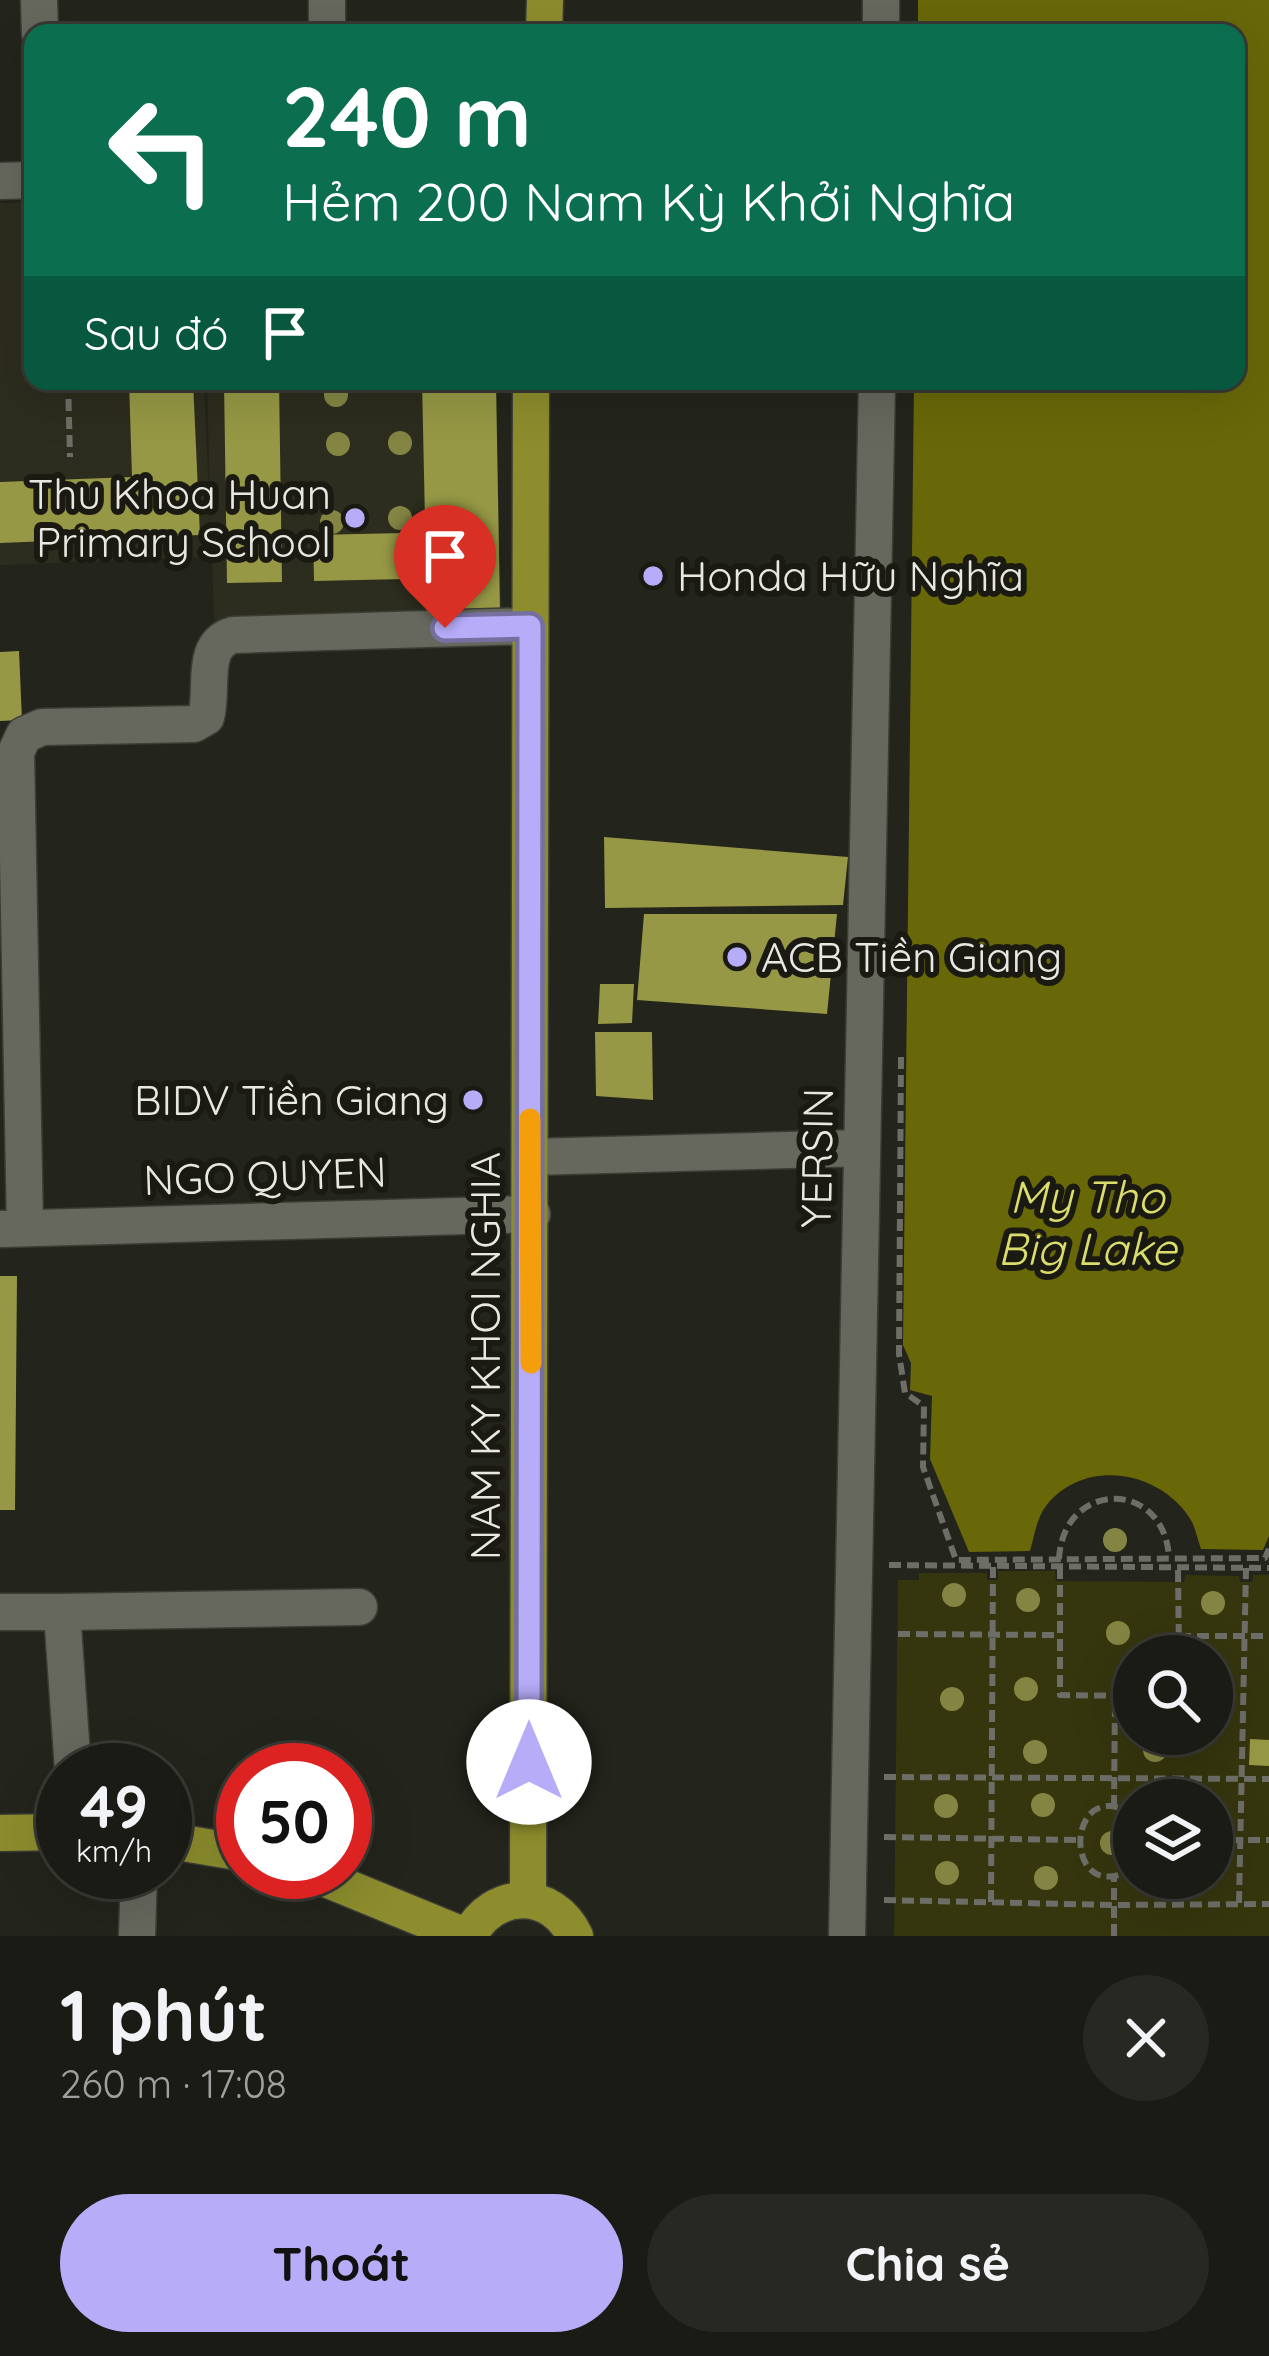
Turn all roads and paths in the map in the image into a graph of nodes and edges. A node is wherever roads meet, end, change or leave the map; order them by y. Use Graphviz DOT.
graph roads {
  1 [pos="68,390"];
  2 [pos="531,390"];
  3 [pos="877,390"];
  4 [pos="70,457"];
  5 [pos="530,626"];
  6 [pos="901,1046"];
  7 [pos="862,1148"];
  8 [pos="531,1157"];
  9 [pos="532,1214"];
  10 [pos="12,1228"];
  11 [pos="1269,1550"];
  12 [pos="1168,1558"];
  13 [pos="1059,1563"];
  14 [pos="886,1565"];
  15 [pos="993,1567"];
  16 [pos="1178,1568"];
  17 [pos="1246,1568"];
  18 [pos="1269,1568"];
  19 [pos="359,1607"];
  20 [pos="0,1612"];
  21 [pos="62,1612"];
  22 [pos="898,1634"];
  23 [pos="992,1635"];
  24 [pos="1060,1635"];
  25 [pos="1179,1635"];
  26 [pos="1233,1636"];
  27 [pos="1244,1636"];
  28 [pos="1269,1636"];
  29 [pos="1113,1696"];
  30 [pos="71,1743"];
  31 [pos="1114,1755"];
  32 [pos="884,1777"];
  33 [pos="992,1778"];
  34 [pos="1114,1779"];
  35 [pos="1233,1779"];
  36 [pos="1241,1779"];
  37 [pos="1269,1779"];
  38 [pos="1113,1808"];
  39 [pos="36,1833"];
  40 [pos="0,1834"];
  41 [pos="884,1837"];
  42 [pos="992,1839"];
  43 [pos="1077,1840"];
  44 [pos="1233,1840"];
  45 [pos="1239,1840"];
  46 [pos="1269,1840"];
  47 [pos="1113,1876"];
  48 [pos="372,1898"];
  49 [pos="138,1899"];
  50 [pos="528,1899"];
  51 [pos="1114,1899"];
  52 [pos="884,1900"];
  53 [pos="991,1902"];
  54 [pos="1239,1904"];
  55 [pos="1269,1904"];
  56 [pos="1114,1905"];
  57 [pos="137,1936"];
  58 [pos="467,1936"];
  59 [pos="575,1936"];
  60 [pos="847,1936"];
  61 [pos="1114,1936"];
  1 -- 4 [label="path"];
  2 -- 5 [label="main road, NAM KY KHOI NGHIA"];
  3 -- 7 [label="street, YERSIN"];
  5 -- 8 [label="main road, NAM KY KHOI NGHIA"];
  5 -- 10 [label="street"];
  6 -- 13 [label="path"];
  7 -- 8 [label="street"];
  7 -- 60 [label="street, YERSIN"];
  8 -- 9 [label="main road, NAM KY KHOI NGHIA"];
  9 -- 10 [label="street, NGO QUYEN"];
  9 -- 50 [label="main road, NAM KY KHOI NGHIA"];
  11 -- 12 [label="path"];
  12 -- 13 [label="path"];
  12 -- 13 [label="path"];
  13 -- 15 [label="path"];
  13 -- 16 [label="path"];
  13 -- 24 [label="path"];
  14 -- 15 [label="path"];
  15 -- 23 [label="path"];
  16 -- 17 [label="path"];
  16 -- 25 [label="path"];
  17 -- 18 [label="path"];
  17 -- 27 [label="path"];
  19 -- 21 [label="street"];
  20 -- 21 [label="street"];
  21 -- 30 [label="street"];
  22 -- 23 [label="path"];
  23 -- 24 [label="path"];
  23 -- 33 [label="path"];
  24 -- 29 [label="path"];
  26 -- 27 [label="path"];
  27 -- 28 [label="path"];
  27 -- 36 [label="path"];
  31 -- 34 [label="path"];
  32 -- 33 [label="path"];
  33 -- 34 [label="path"];
  33 -- 42 [label="path"];
  35 -- 36 [label="path"];
  36 -- 37 [label="path"];
  36 -- 45 [label="path"];
  38 -- 43 [label="path"];
  39 -- 40 [label="main road"];
  41 -- 42 [label="path"];
  42 -- 43 [label="path"];
  42 -- 53 [label="path"];
  43 -- 47 [label="path"];
  44 -- 45 [label="path"];
  45 -- 46 [label="path"];
  45 -- 54 [label="path"];
  48 -- 58 [label="main road"];
  49 -- 57 [label="street"];
  50 -- 58 [label="main road"];
  50 -- 59 [label="main road"];
  51 -- 56 [label="path"];
  52 -- 53 [label="path"];
  53 -- 56 [label="path"];
  54 -- 55 [label="path"];
  54 -- 56 [label="path"];
  56 -- 61 [label="path"];
}
